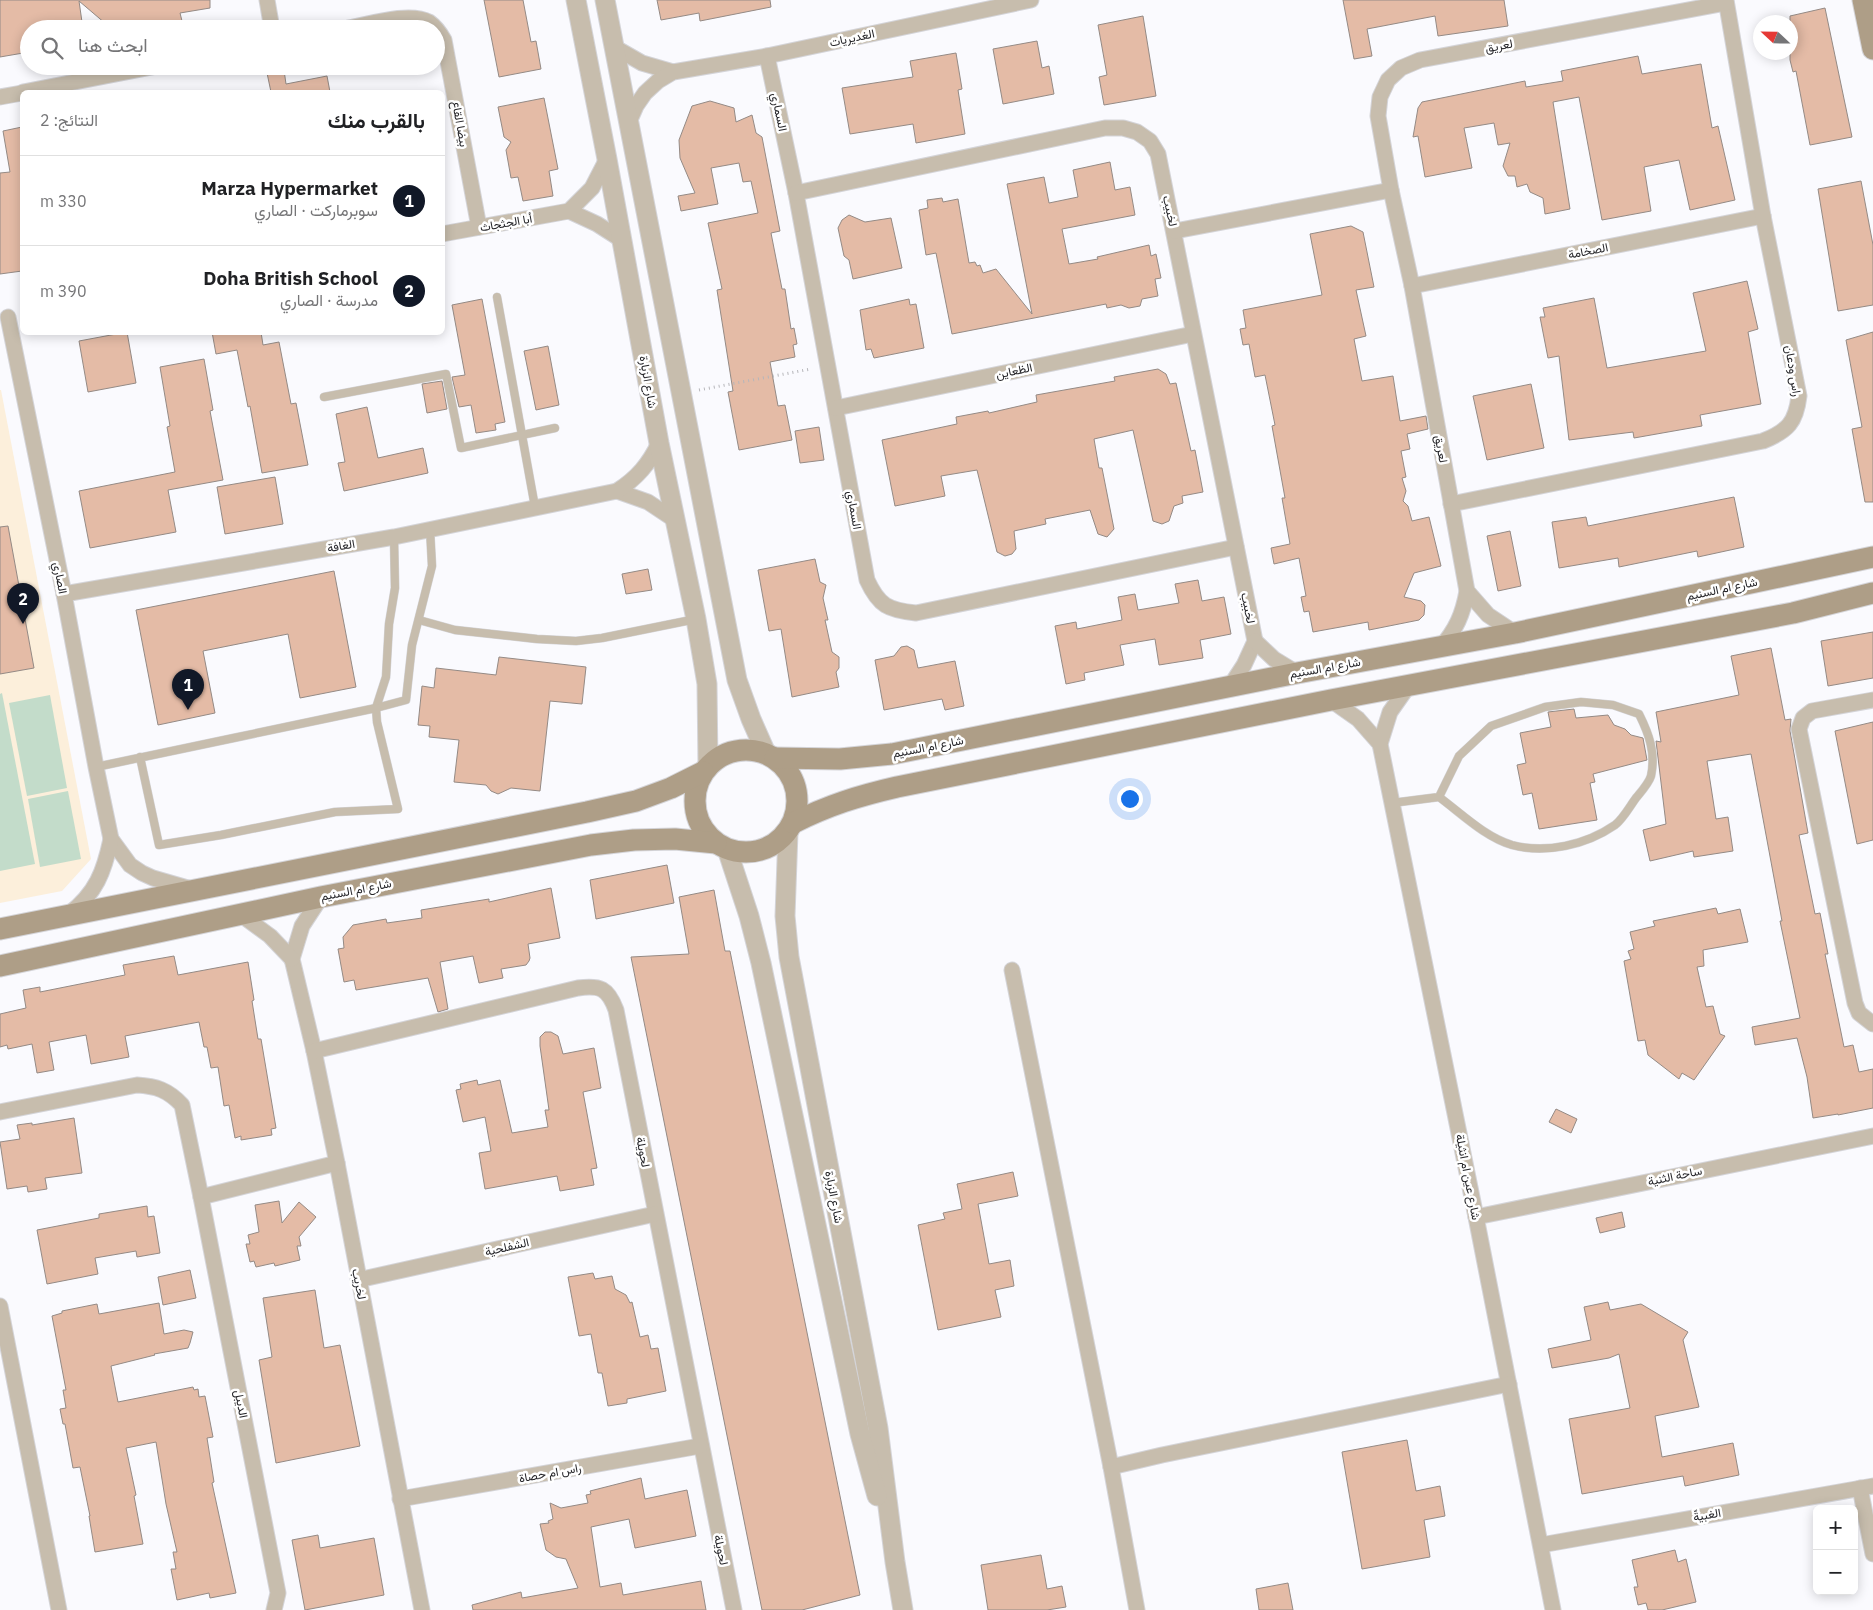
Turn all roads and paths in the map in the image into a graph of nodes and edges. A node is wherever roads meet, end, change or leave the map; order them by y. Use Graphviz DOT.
graph roads {
  1 [pos="267,0"];
  2 [pos="576,0"];
  3 [pos="605,0"];
  4 [pos="1031,0"];
  5 [pos="1863,0"];
  6 [pos="1726,2"];
  7 [pos="270,20"];
  8 [pos="390,20"];
  9 [pos="422,20"];
  10 [pos="445,46"];
  11 [pos="614,47"];
  12 [pos="1873,49"];
  13 [pos="767,56"];
  14 [pos="673,72"];
  15 [pos="126,75"];
  16 [pos="89,86"];
  17 [pos="51,90"];
  18 [pos="20,94"];
  19 [pos="0,97"];
  20 [pos="629,122"];
  21 [pos="607,159"];
  22 [pos="1391,190"];
  23 [pos="796,193"];
  24 [pos="569,211"];
  25 [pos="1763,216"];
  26 [pos="478,228"];
  27 [pos="1174,231"];
  28 [pos="445,234"];
  29 [pos="622,240"];
  30 [pos="1412,286"];
  31 [pos="497,297"];
  32 [pos="10,317"];
  33 [pos="1193,334"];
  34 [pos="828,365"];
  35 [pos="681,393"];
  36 [pos="324,397"];
  37 [pos="836,408"];
  38 [pos="555,428"];
  39 [pos="522,435"];
  40 [pos="659,443"];
  41 [pos="618,491"];
  42 [pos="1451,504"];
  43 [pos="535,507"];
  44 [pos="675,520"];
  45 [pos="430,529"];
  46 [pos="394,537"];
  47 [pos="1236,547"];
  48 [pos="1873,558"];
  49 [pos="1467,591"];
  50 [pos="1873,592"];
  51 [pos="64,594"];
  52 [pos="696,619"];
  53 [pos="419,620"];
  54 [pos="1515,633"];
  55 [pos="1255,640"];
  56 [pos="1440,648"];
  57 [pos="1297,673"];
  58 [pos="1409,685"];
  59 [pos="1229,688"];
  60 [pos="1331,700"];
  61 [pos="1873,700"];
  62 [pos="376,708"];
  63 [pos="1380,744"];
  64 [pos="771,756"];
  65 [pos="140,758"];
  66 [pos="96,767"];
  67 [pos="706,769"];
  68 [pos="1439,797"];
  69 [pos="1392,803"];
  70 [pos="790,827"];
  71 [pos="111,840"];
  72 [pos="721,846"];
  73 [pos="192,890"];
  74 [pos="321,897"];
  75 [pos="69,914"];
  76 [pos="240,914"];
  77 [pos="0,929"];
  78 [pos="292,959"];
  79 [pos="0,966"];
  80 [pos="1012,970"];
  81 [pos="1873,1024"];
  82 [pos="314,1051"];
  83 [pos="0,1112"];
  84 [pos="1873,1136"];
  85 [pos="337,1163"];
  86 [pos="202,1197"];
  87 [pos="655,1214"];
  88 [pos="1476,1217"];
  89 [pos="358,1280"];
  90 [pos="0,1306"];
  91 [pos="1509,1384"];
  92 [pos="700,1446"];
  93 [pos="1111,1467"];
  94 [pos="1866,1487"];
  95 [pos="400,1499"];
  96 [pos="1541,1545"];
  97 [pos="1873,1554"];
  98 [pos="895,1562"];
  99 [pos="59,1610"];
  100 [pos="274,1610"];
  101 [pos="422,1610"];
  102 [pos="734,1610"];
  103 [pos="903,1610"];
  104 [pos="1138,1610"];
  105 [pos="1553,1610"];
  1 -- 7 [label="street"];
  2 -- 21 [label="street, شارع الزبارة"];
  3 -- 11 [label="street"];
  4 -- 13 [label="street, الغديريات"];
  5 -- 12 [label="main road"];
  6 -- 22 [label="street, لعريق"];
  6 -- 25 [label="street, راس ودعان"];
  8 -- 9 [label="street, بيضا القاع"];
  10 -- 26 [label="street, بيضا القاع"];
  11 -- 14 [label="street, الغديريات"];
  11 -- 20 [label="street"];
  13 -- 14 [label="street, الغديريات"];
  13 -- 23 [label="street, السماري"];
  14 -- 20 [label="street, الغديريات"];
  15 -- 16 [label="street"];
  16 -- 17 [label="street"];
  18 -- 19 [label="street"];
  20 -- 35 [label="street"];
  21 -- 24 [label="street"];
  21 -- 29 [label="street, شارع الزبارة"];
  22 -- 27 [label="street"];
  22 -- 30 [label="street, لعريق"];
  23 -- 27 [label="street, لخبيب"];
  23 -- 34 [label="street, السماري"];
  24 -- 26 [label="street, أبا الجثجاث"];
  24 -- 29 [label="street"];
  25 -- 30 [label="street, الصخامة"];
  25 -- 42 [label="street, راس ودعان"];
  26 -- 28 [label="street, أبا الجثجاث"];
  27 -- 33 [label="street, لخبيب"];
  29 -- 40 [label="street, شارع الزبارة"];
  30 -- 42 [label="street, لعريق"];
  31 -- 39 [label="lane"];
  32 -- 51 [label="street, الصاري"];
  33 -- 37 [label="street, الظعاين"];
  33 -- 47 [label="street, لخبيب"];
  34 -- 35 [label="path"];
  34 -- 37 [label="street, السماري"];
  35 -- 64 [label="street"];
  36 -- 39 [label="lane"];
  37 -- 47 [label="street, السماري"];
  38 -- 39 [label="lane"];
  39 -- 43 [label="lane"];
  40 -- 41 [label="street, الغافة"];
  40 -- 44 [label="street, شارع الزبارة"];
  41 -- 43 [label="street, الغافة"];
  41 -- 44 [label="street"];
  42 -- 49 [label="street, لعريق"];
  43 -- 45 [label="street, الغافة"];
  44 -- 52 [label="street, شارع الزبارة"];
  45 -- 46 [label="street, الغافة"];
  45 -- 53 [label="lane"];
  46 -- 51 [label="street, الغافة"];
  46 -- 62 [label="lane"];
  47 -- 55 [label="street, لخبيب"];
  48 -- 54 [label="main road, شارع ام السنيم"];
  49 -- 54 [label="street"];
  49 -- 56 [label="street, لعريق"];
  50 -- 58 [label="main road"];
  51 -- 66 [label="street, الصاري"];
  52 -- 53 [label="lane"];
  52 -- 67 [label="street, شارع الزبارة"];
  53 -- 62 [label="lane"];
  54 -- 56 [label="main road, شارع ام السنيم"];
  55 -- 57 [label="street, لخبيب"];
  55 -- 59 [label="street, لخبيب"];
  56 -- 57 [label="main road, شارع ام السنيم"];
  57 -- 59 [label="main road, شارع ام السنيم"];
  58 -- 60 [label="main road"];
  58 -- 63 [label="street, شارع عين ام انثيلة"];
  59 -- 64 [label="main road, شارع ام السنيم"];
  60 -- 63 [label="street, شارع عين ام انثيلة"];
  60 -- 70 [label="main road"];
  61 -- 81 [label="street"];
  62 -- 65 [label="lane"];
  62 -- 65 [label="lane"];
  63 -- 69 [label="street, شارع عين ام انثيلة"];
  64 -- 67 [label="main road"];
  64 -- 70 [label="main road"];
  65 -- 66 [label="lane"];
  66 -- 71 [label="street, الصاري"];
  67 -- 72 [label="main road"];
  67 -- 73 [label="main road"];
  68 -- 68 [label="lane"];
  68 -- 69 [label="lane"];
  69 -- 88 [label="street, شارع عين ام انثيلة"];
  70 -- 72 [label="main road"];
  70 -- 98 [label="street, شارع الزبارة"];
  71 -- 73 [label="street, الصاري"];
  71 -- 75 [label="street, الصاري"];
  72 -- 74 [label="main road, شارع ام السنيم"];
  72 -- 98 [label="street, شارع الزبارة"];
  73 -- 75 [label="main road"];
  74 -- 76 [label="main road, شارع ام السنيم"];
  74 -- 78 [label="street"];
  75 -- 77 [label="main road"];
  76 -- 78 [label="street"];
  76 -- 79 [label="main road, شارع ام السنيم"];
  78 -- 82 [label="street, لخريب"];
  80 -- 93 [label="street"];
  82 -- 85 [label="street, لخريب"];
  82 -- 87 [label="street, لحويلة"];
  83 -- 86 [label="street, الديبل"];
  84 -- 88 [label="street, ساحة الثنية"];
  85 -- 86 [label="street"];
  85 -- 89 [label="street, لخريب"];
  86 -- 100 [label="street, الديبل"];
  87 -- 89 [label="street, الشفلحية"];
  87 -- 92 [label="street, لحويلة"];
  88 -- 91 [label="street, شارع عين ام انثيلة"];
  89 -- 95 [label="street, لخريب"];
  90 -- 99 [label="street"];
  91 -- 93 [label="street"];
  91 -- 96 [label="street, شارع عين ام انثيلة"];
  92 -- 95 [label="street, راس ام حصاة"];
  92 -- 102 [label="street, لحويلة"];
  93 -- 104 [label="street"];
  94 -- 96 [label="street, الغبيةّ"];
  94 -- 97 [label="street"];
  95 -- 101 [label="street, لخريب"];
  96 -- 105 [label="street, شارع عين ام انثيلة"];
  98 -- 103 [label="street, شارع الزبارة"];
}
